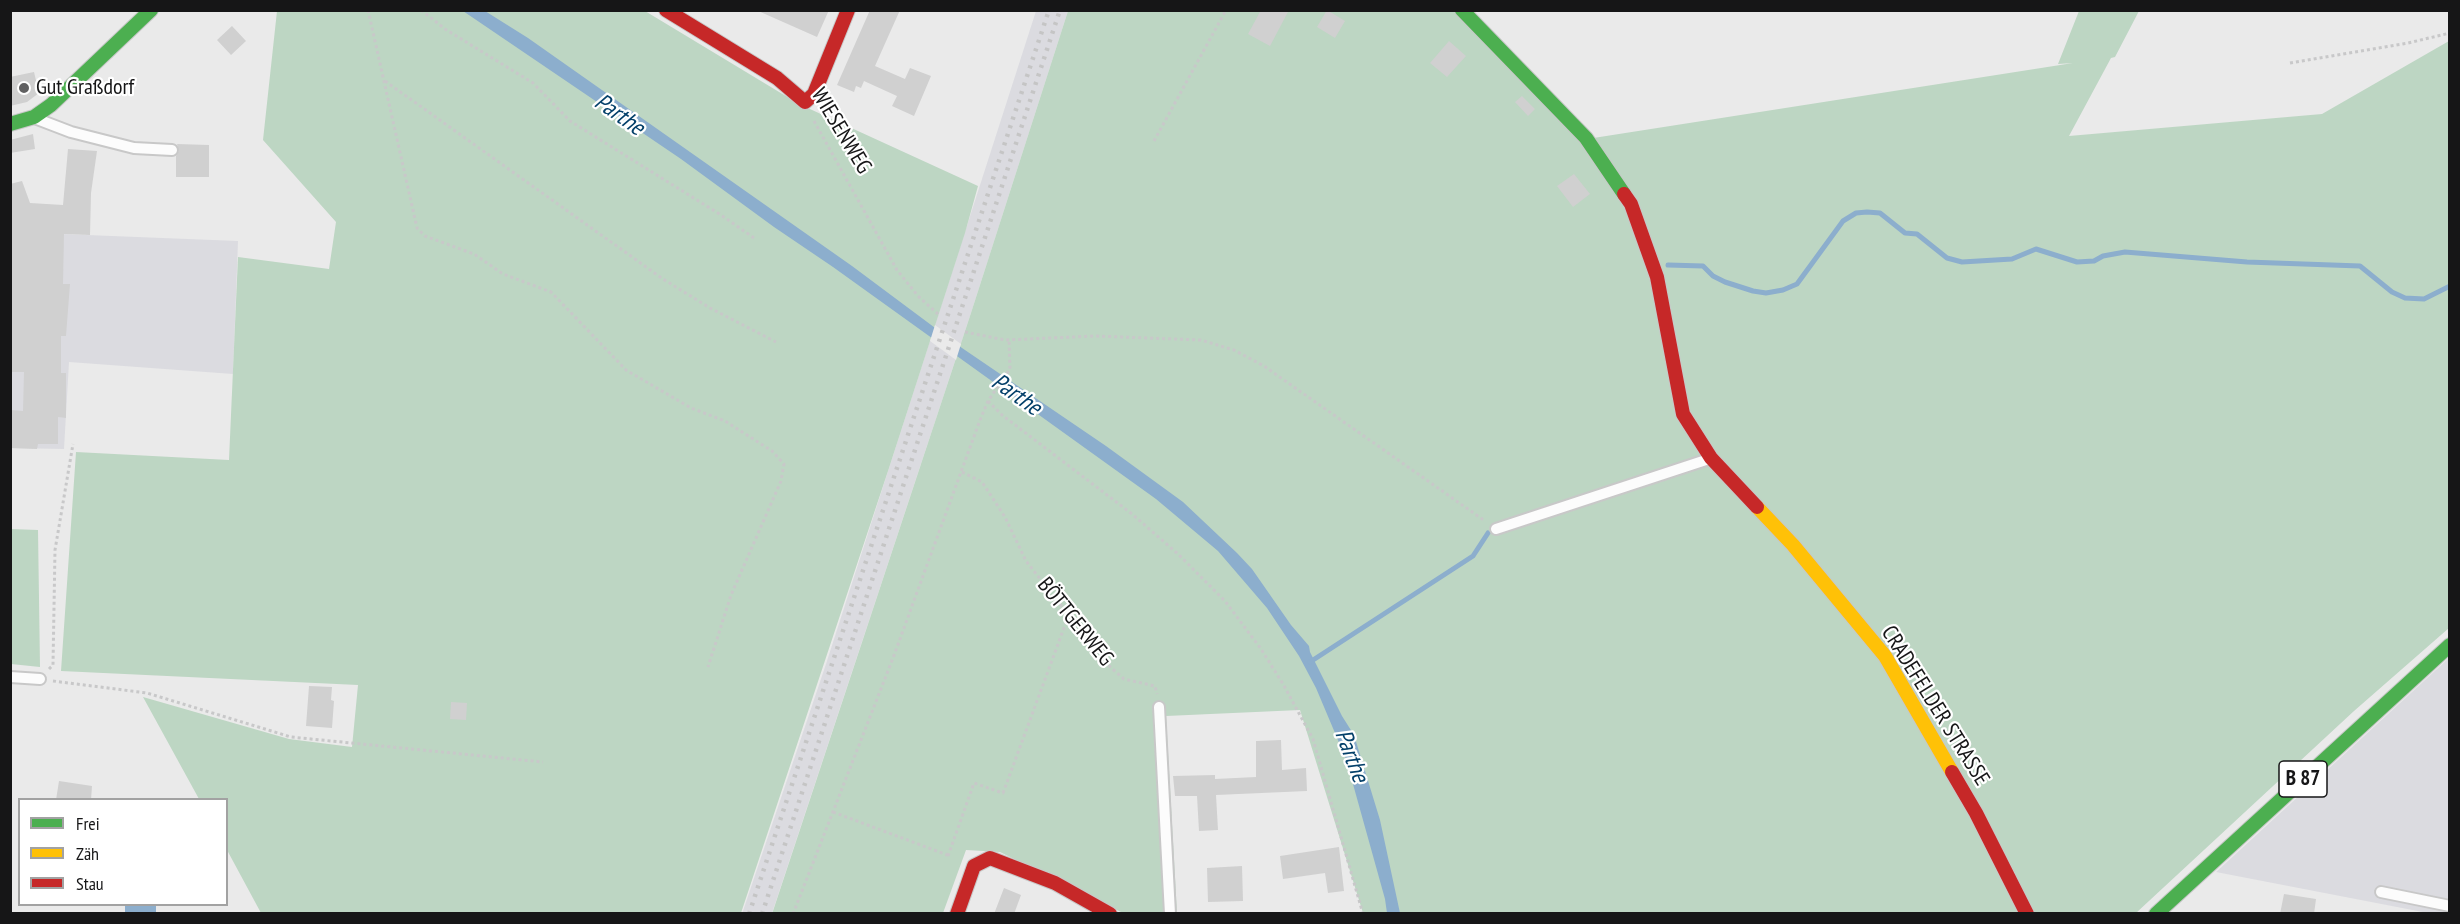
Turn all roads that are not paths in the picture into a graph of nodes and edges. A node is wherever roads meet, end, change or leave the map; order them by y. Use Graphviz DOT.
graph roads {
  1 [pos="151,10"];
  2 [pos="666,10"];
  3 [pos="848,10"];
  4 [pos="1462,10"];
  5 [pos="34,117"];
  6 [pos="10,124"];
  7 [pos="172,150"];
  8 [pos="1711,458"];
  9 [pos="1496,529"];
  10 [pos="2450,645"];
  11 [pos="10,677"];
  12 [pos="40,679"];
  13 [pos="1159,707"];
  14 [pos="2381,892"];
  15 [pos="2450,906"];
  16 [pos="957,914"];
  17 [pos="1110,914"];
  18 [pos="1170,914"];
  19 [pos="2027,914"];
  20 [pos="2157,914"];
  1 -- 5 [label="street"];
  2 -- 3 [label="street, WIESENWEG"];
  4 -- 8 [label="street, CRADEFELDER STRASSE"];
  5 -- 6 [label="street"];
  5 -- 7 [label="lane"];
  8 -- 9 [label="lane"];
  8 -- 19 [label="street, CRADEFELDER STRASSE"];
  10 -- 20 [label="street, B 87"];
  11 -- 12 [label="lane"];
  13 -- 18 [label="lane"];
  14 -- 15 [label="lane"];
  16 -- 17 [label="street"];
}
